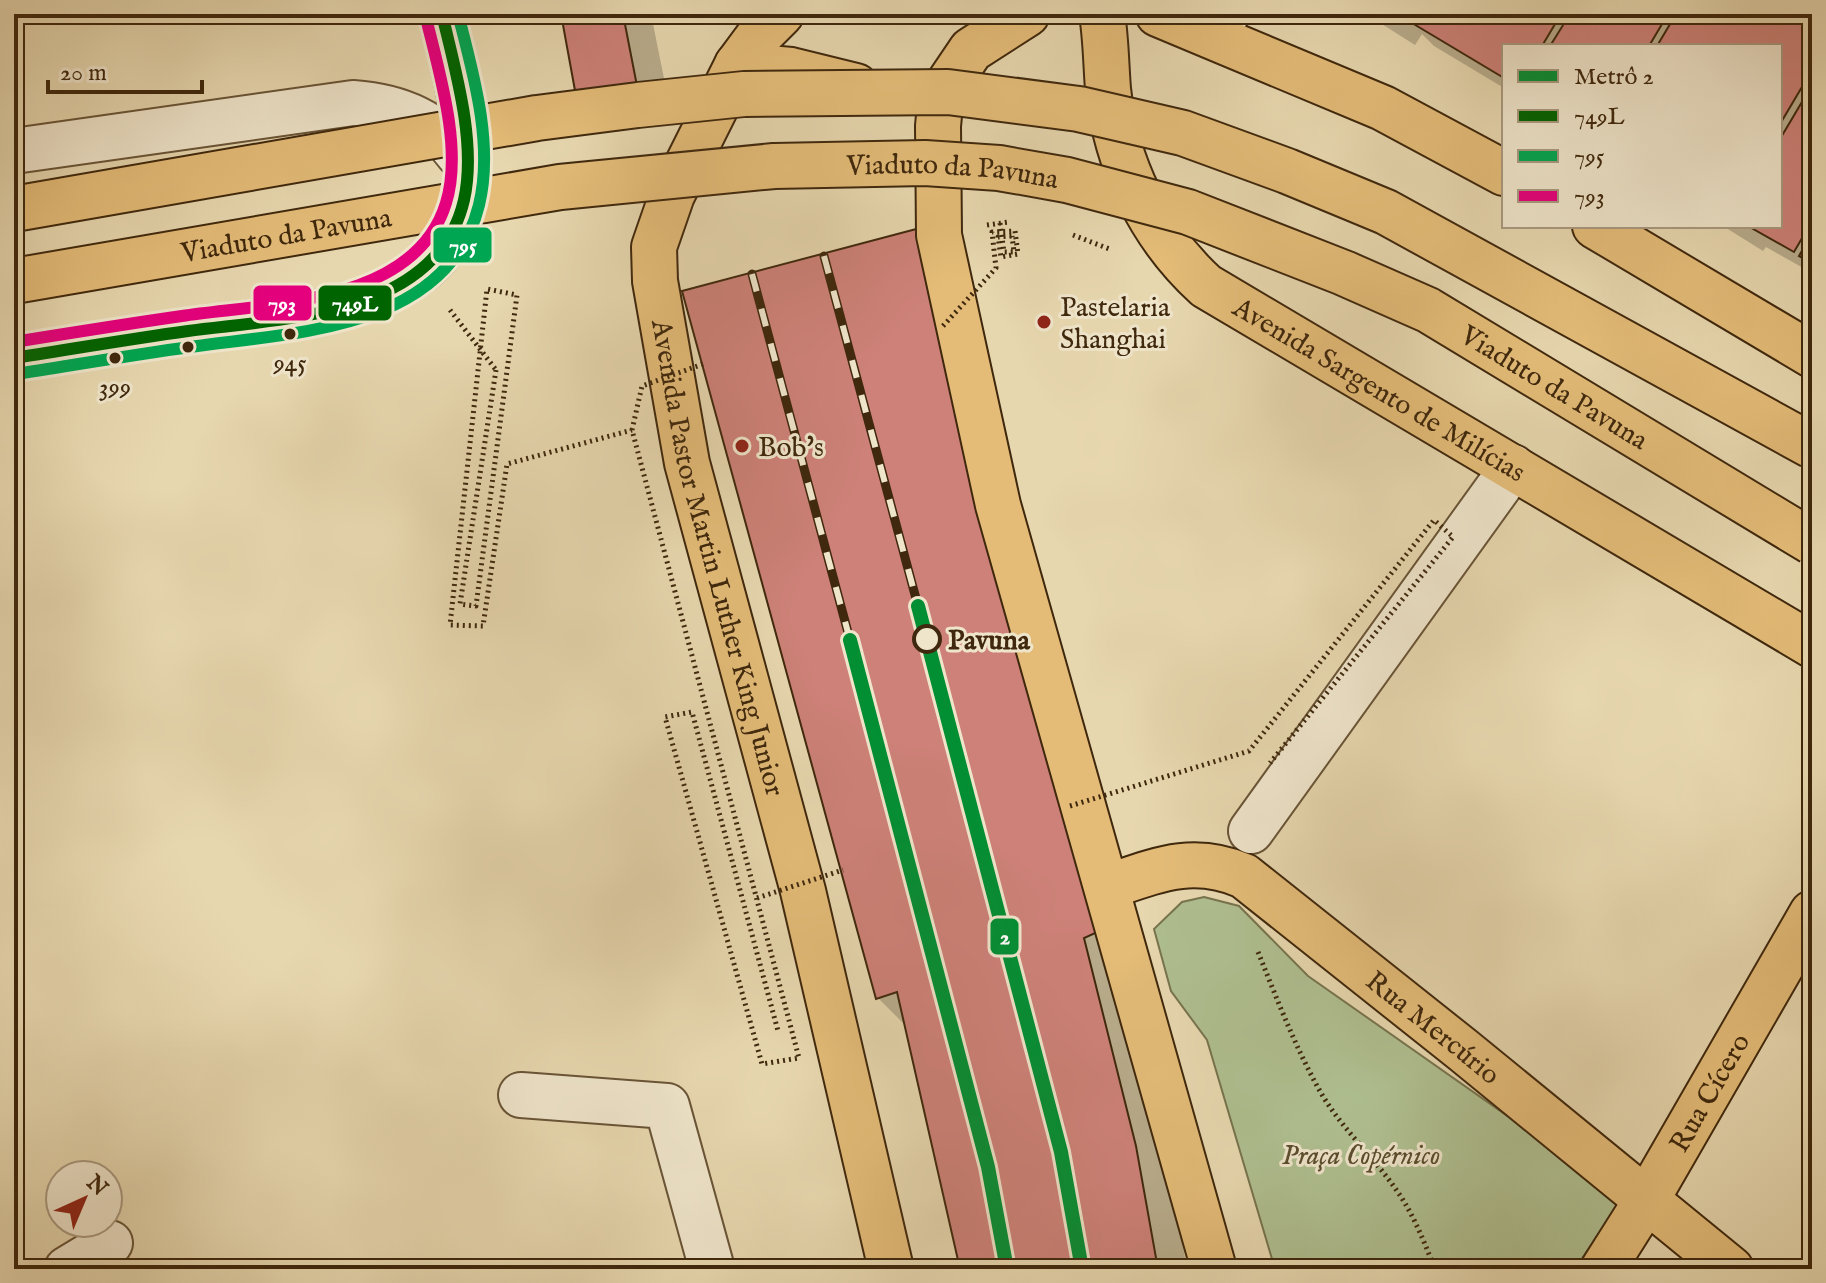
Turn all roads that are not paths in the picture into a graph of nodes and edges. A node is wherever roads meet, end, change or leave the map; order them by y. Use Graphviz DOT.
graph roads {
  1 [pos="442,14"];
  2 [pos="781,14"];
  3 [pos="1027,14"];
  4 [pos="1102,14"];
  5 [pos="1200,22"];
  6 [pos="737,65"];
  7 [pos="938,126"];
  8 [pos="14,151"];
  9 [pos="466,166"];
  10 [pos="1502,172"];
  11 [pos="14,209"];
  12 [pos="1598,228"];
  13 [pos="14,281"];
  14 [pos="1812,355"];
  15 [pos="14,358"];
  16 [pos="1812,446"];
  17 [pos="1513,467"];
  18 [pos="1812,542"];
  19 [pos="1812,645"];
  20 [pos="1251,831"];
  21 [pos="1107,887"];
  22 [pos="1812,913"];
  23 [pos="521,1095"];
  24 [pos="1646,1201"];
  25 [pos="110,1243"];
  26 [pos="67,1269"];
  27 [pos="712,1269"];
  28 [pos="891,1269"];
  29 [pos="1214,1269"];
  30 [pos="1603,1269"];
  31 [pos="1731,1269"];
  1 -- 9 [label="street"];
  2 -- 6 [label="main road"];
  3 -- 7 [label="main road"];
  4 -- 17 [label="main road, Avenida Sargento de Milícias"];
  5 -- 10 [label="main road"];
  6 -- 7 [label="main road"];
  6 -- 28 [label="main road, Avenida Pastor Martin Luther King Junior"];
  7 -- 21 [label="main road"];
  8 -- 9 [label="street"];
  9 -- 15 [label="street"];
  11 -- 16 [label="main road, bridge"];
  12 -- 14 [label="main road"];
  13 -- 18 [label="main road, Viaduto da Pavuna, bridge"];
  17 -- 19 [label="main road, Avenida Sargento de Milícias"];
  17 -- 20 [label="street"];
  21 -- 24 [label="main road, Rua Mercúrio"];
  21 -- 29 [label="main road"];
  22 -- 24 [label="main road, Rua Cícero"];
  23 -- 27 [label="street"];
  24 -- 30 [label="main road, Rua Cícero"];
  24 -- 31 [label="main road, Rua Mercúrio"];
  25 -- 26 [label="street"];
}
